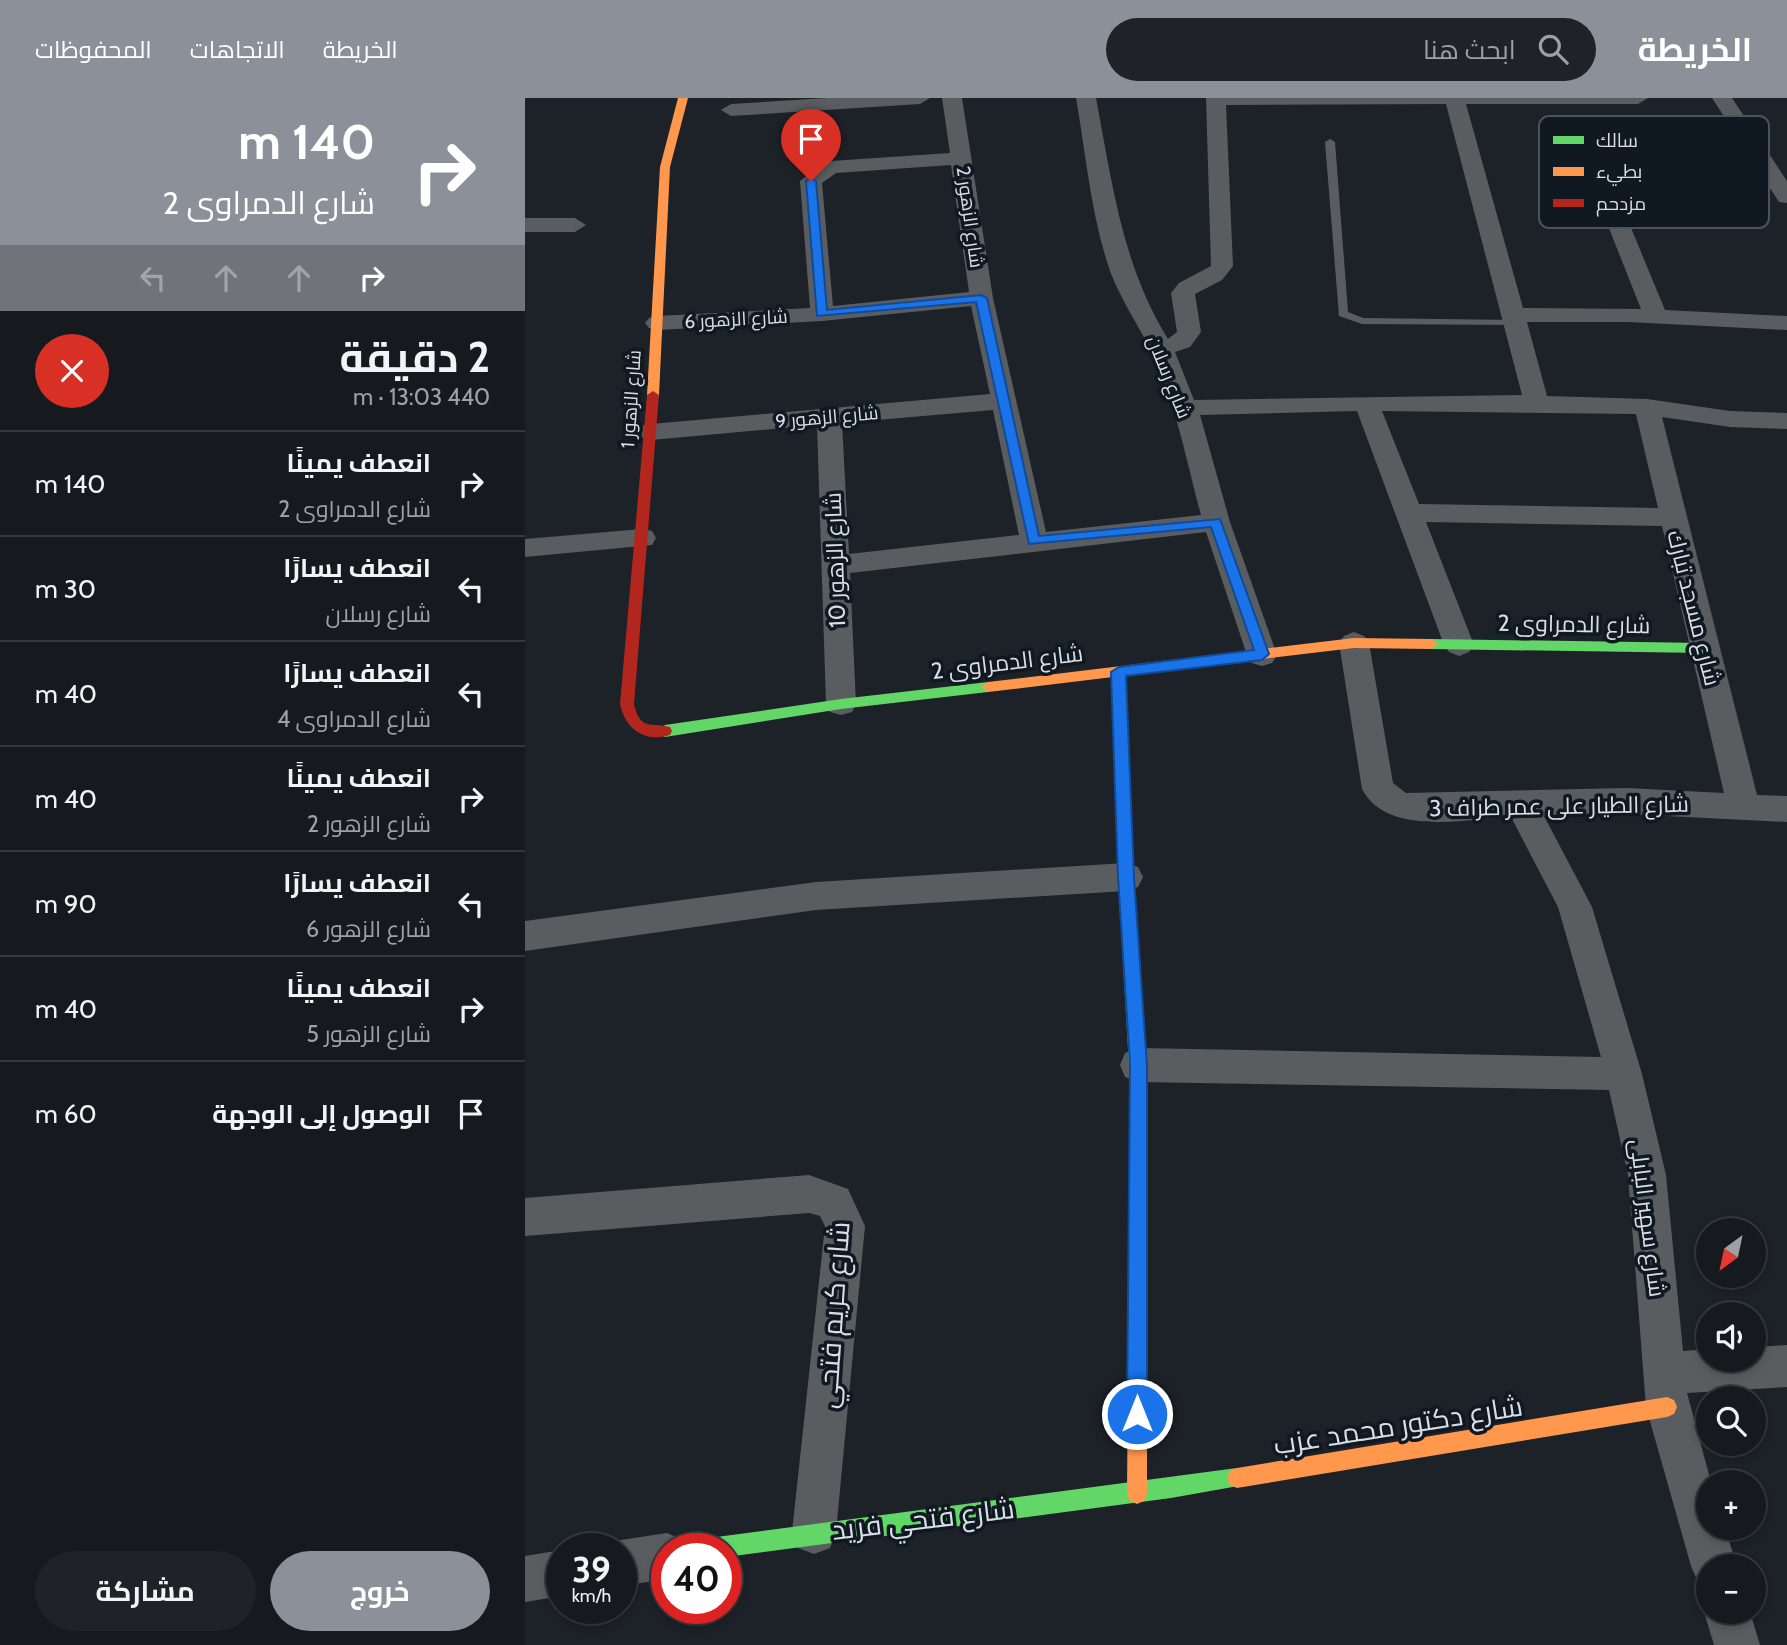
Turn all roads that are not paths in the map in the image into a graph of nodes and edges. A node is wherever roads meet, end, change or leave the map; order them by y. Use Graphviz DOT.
graph roads {
  1 [pos="683,98"];
  2 [pos="920,98"];
  3 [pos="952,98"];
  4 [pos="1086,98"];
  5 [pos="1638,98"];
  6 [pos="1722,98"];
  7 [pos="1216,99"];
  8 [pos="1454,99"];
  9 [pos="731,110"];
  10 [pos="1734,116"];
  11 [pos="1330,142"];
  12 [pos="962,158"];
  13 [pos="1769,169"];
  14 [pos="1787,197"];
  15 [pos="525,225"];
  16 [pos="575,225"];
  17 [pos="1620,228"];
  18 [pos="981,298"];
  19 [pos="821,314"];
  20 [pos="1656,317"];
  21 [pos="1515,319"];
  22 [pos="657,323"];
  23 [pos="1787,323"];
  24 [pos="1161,347"];
  25 [pos="1003,401"];
  26 [pos="1367,402"];
  27 [pos="1537,403"];
  28 [pos="1647,407"];
  29 [pos="1185,408"];
  30 [pos="829,417"];
  31 [pos="1787,421"];
  32 [pos="651,432"];
  33 [pos="1410,513"];
  34 [pos="1672,517"];
  35 [pos="1216,522"];
  36 [pos="642,538"];
  37 [pos="1034,541"];
  38 [pos="525,548"];
  39 [pos="836,565"];
  40 [pos="1354,643"];
  41 [pos="1459,645"];
  42 [pos="1704,648"];
  43 [pos="1262,654"];
  44 [pos="1119,672"];
  45 [pos="627,704"];
  46 [pos="841,704"];
  47 [pos="1518,802"];
  48 [pos="1744,809"];
  49 [pos="1787,809"];
  50 [pos="1126,877"];
  51 [pos="525,936"];
  52 [pos="1138,1065"];
  53 [pos="1624,1074"];
  54 [pos="525,1217"];
  55 [pos="1787,1366"];
  56 [pos="1665,1390"];
  57 [pos="1137,1494"];
  58 [pos="814,1532"];
  59 [pos="742,1544"];
  60 [pos="1711,1554"];
  61 [pos="546,1576"];
  62 [pos="525,1579"];
  63 [pos="1731,1624"];
  64 [pos="1737,1645"];
  1 -- 22 [label="street, شارع الزهور 1"];
  2 -- 9 [label="street"];
  3 -- 12 [label="street, شارع الزهور 2"];
  4 -- 24 [label="street, شارع رسلان"];
  5 -- 8 [label="street"];
  6 -- 10 [label="street"];
  7 -- 8 [label="street"];
  7 -- 24 [label="street"];
  8 -- 21 [label="street"];
  11 -- 21 [label="lane"];
  12 -- 18 [label="street, شارع الزهور 2"];
  12 -- 19 [label="street"];
  13 -- 14 [label="street"];
  15 -- 16 [label="street"];
  17 -- 20 [label="street"];
  18 -- 19 [label="street, شارع الزهور 6"];
  18 -- 25 [label="street, شارع الزهور 2"];
  19 -- 22 [label="street, شارع الزهور 6"];
  20 -- 21 [label="street"];
  20 -- 23 [label="street"];
  21 -- 27 [label="street"];
  22 -- 32 [label="street, شارع الزهور 1"];
  24 -- 29 [label="street, شارع رسلان"];
  25 -- 30 [label="street, شارع الزهور 9"];
  25 -- 37 [label="street, شارع الزهور 2"];
  26 -- 27 [label="street"];
  26 -- 29 [label="street"];
  26 -- 33 [label="street"];
  27 -- 28 [label="street"];
  28 -- 31 [label="street"];
  28 -- 34 [label="street, شارع مسجد تبارك"];
  29 -- 35 [label="street, شارع رسلان"];
  30 -- 32 [label="street, شارع الزهور 9"];
  30 -- 39 [label="street, شارع الزهور 10"];
  32 -- 36 [label="street, شارع الزهور 1"];
  33 -- 34 [label="street"];
  33 -- 41 [label="street"];
  34 -- 42 [label="street, شارع مسجد تبارك"];
  35 -- 37 [label="street"];
  35 -- 43 [label="street, شارع رسلان"];
  36 -- 38 [label="street"];
  36 -- 45 [label="street, شارع الزهور 1"];
  37 -- 39 [label="street"];
  39 -- 46 [label="street, شارع الزهور 10"];
  40 -- 41 [label="street, شارع الدمراوى 2"];
  40 -- 43 [label="street, شارع الدمراوى 2"];
  40 -- 47 [label="street, شارع الطيار على عمر طراف 3"];
  41 -- 42 [label="street, شارع الدمراوى 2"];
  42 -- 48 [label="street, شارع مسجد تبارك"];
  43 -- 44 [label="street, شارع الدمراوى 2"];
  44 -- 46 [label="street, شارع الدمراوى 2"];
  44 -- 50 [label="street"];
  45 -- 46 [label="street, شارع الدمراوى 2"];
  47 -- 48 [label="street, شارع الطيار على عمر طراف 3"];
  47 -- 53 [label="street, شارع سهير البابلى"];
  48 -- 49 [label="street, شارع الطيار على عمر طراف 3"];
  50 -- 51 [label="street"];
  50 -- 52 [label="street"];
  52 -- 53 [label="street"];
  52 -- 57 [label="street"];
  53 -- 56 [label="street, شارع سهير البابلى"];
  54 -- 58 [label="street, شارع كريم فتحي"];
  55 -- 56 [label="street"];
  56 -- 57 [label="street, شارع دكتور محمد عزب"];
  56 -- 60 [label="street, شارع سهير البابلى"];
  57 -- 58 [label="street, شارع فتحي فريد"];
  58 -- 59 [label="street, شارع فتحي فريد"];
  61 -- 62 [label="street"];
  63 -- 64 [label="street"];
}
